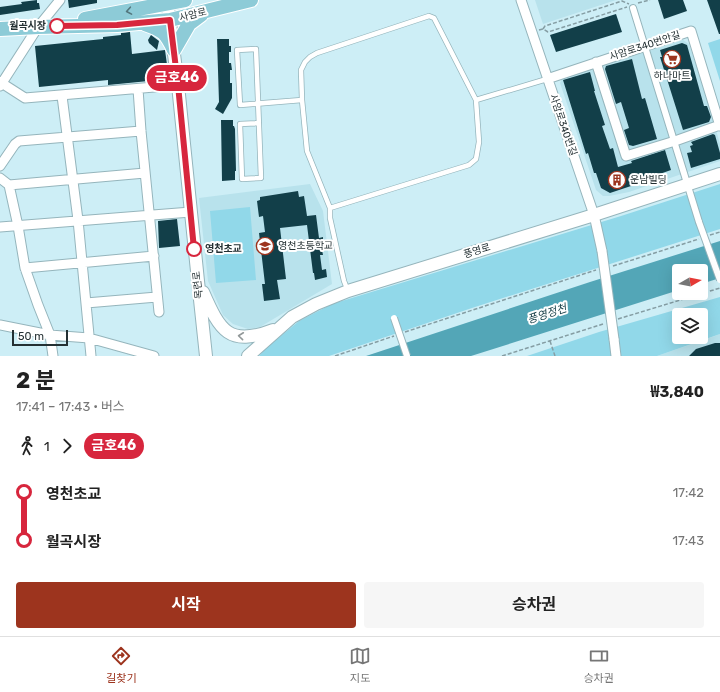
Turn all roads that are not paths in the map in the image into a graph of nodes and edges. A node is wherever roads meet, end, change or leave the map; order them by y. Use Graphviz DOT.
graph roads {
  1 [pos="60,0"];
  2 [pos="185,0"];
  3 [pos="251,0"];
  4 [pos="521,0"];
  5 [pos="168,2"];
  6 [pos="632,6"];
  7 [pos="208,11"];
  8 [pos="170,20"];
  9 [pos="142,23"];
  10 [pos="38,27"];
  11 [pos="0,29"];
  12 [pos="645,47"];
  13 [pos="174,50"];
  14 [pos="596,62"];
  15 [pos="547,79"];
  16 [pos="1,84"];
  17 [pos="178,85"];
  18 [pos="138,89"];
  19 [pos="62,96"];
  20 [pos="302,100"];
  21 [pos="476,100"];
  22 [pos="258,104"];
  23 [pos="259,123"];
  24 [pos="720,125"];
  25 [pos="141,131"];
  26 [pos="68,138"];
  27 [pos="675,141"];
  28 [pos="0,166"];
  29 [pos="145,173"];
  30 [pos="720,174"];
  31 [pos="0,178"];
  32 [pos="72,178"];
  33 [pos="688,184"];
  34 [pos="9,185"];
  35 [pos="330,208"];
  36 [pos="191,212"];
  37 [pos="149,215"];
  38 [pos="594,215"];
  39 [pos="78,220"];
  40 [pos="18,226"];
  41 [pos="0,228"];
  42 [pos="154,256"];
  43 [pos="82,263"];
  44 [pos="25,268"];
  45 [pos="720,280"];
  46 [pos="198,281"];
  47 [pos="348,291"];
  48 [pos="158,297"];
  49 [pos="86,303"];
  50 [pos="159,312"];
  51 [pos="394,318"];
  52 [pos="0,325"];
  53 [pos="278,328"];
  54 [pos="50,335"];
  55 [pos="89,338"];
  56 [pos="54,356"];
  57 [pos="91,356"];
  58 [pos="154,356"];
  59 [pos="206,356"];
  60 [pos="248,356"];
  61 [pos="407,356"];
  62 [pos="616,356"];
  1 -- 10 [label="street"];
  2 -- 5 [label="main road, 사암로"];
  3 -- 7 [label="main road, 사암로"];
  4 -- 15 [label="street, 사암로340번길"];
  5 -- 8 [label="main road, 목련로"];
  5 -- 10 [label="main road, 사암로, one-way"];
  6 -- 12 [label="street"];
  7 -- 8 [label="main road, 사암로"];
  7 -- 13 [label="main road"];
  8 -- 9 [label="main road, 사암로"];
  8 -- 13 [label="main road, 목련로"];
  9 -- 10 [label="main road, 사암로"];
  9 -- 13 [label="main road"];
  10 -- 11 [label="main road, 사암로"];
  10 -- 16 [label="street"];
  12 -- 14 [label="street, 사암로340번안길"];
  12 -- 24 [label="street, 사암로340번안길"];
  12 -- 27 [label="street"];
  13 -- 17 [label="main road, 목련로"];
  14 -- 15 [label="street, 사암로340번안길"];
  14 -- 27 [label="street, 사암로340번안길"];
  15 -- 21 [label="lane"];
  15 -- 38 [label="street, 사암로340번길"];
  16 -- 19 [label="street"];
  17 -- 18 [label="street"];
  17 -- 36 [label="main road, 목련로"];
  18 -- 19 [label="street"];
  18 -- 25 [label="street"];
  19 -- 26 [label="street"];
  20 -- 21 [label="lane"];
  20 -- 22 [label="lane"];
  20 -- 35 [label="lane"];
  21 -- 35 [label="lane"];
  22 -- 22 [label="lane"];
  22 -- 23 [label="lane"];
  23 -- 23 [label="lane"];
  24 -- 27 [label="street, 사암로340번안길"];
  25 -- 26 [label="street"];
  25 -- 29 [label="street"];
  26 -- 28 [label="street"];
  26 -- 32 [label="street"];
  27 -- 33 [label="street"];
  29 -- 32 [label="street"];
  29 -- 37 [label="street"];
  30 -- 33 [label="main road, 풍영로"];
  31 -- 34 [label="street"];
  32 -- 34 [label="street"];
  32 -- 39 [label="street"];
  33 -- 38 [label="main road, 풍영로"];
  33 -- 45 [label="street, bridge"];
  34 -- 40 [label="street"];
  35 -- 47 [label="lane"];
  36 -- 37 [label="street"];
  36 -- 46 [label="main road, 목련로"];
  37 -- 39 [label="street"];
  37 -- 42 [label="street"];
  38 -- 47 [label="main road, 풍영로"];
  38 -- 62 [label="street, 사암로340번길, bridge"];
  39 -- 40 [label="street"];
  39 -- 43 [label="street"];
  40 -- 41 [label="street"];
  40 -- 44 [label="street"];
  42 -- 43 [label="street"];
  42 -- 48 [label="street"];
  43 -- 44 [label="street"];
  43 -- 49 [label="street"];
  44 -- 54 [label="street"];
  53 -- 46 [label="main road, one-way"];
  46 -- 59 [label="main road, 목련로"];
  47 -- 53 [label="main road, 풍영로"];
  48 -- 49 [label="street"];
  48 -- 50 [label="street"];
  49 -- 55 [label="street"];
  51 -- 61 [label="street, bridge"];
  52 -- 54 [label="street"];
  53 -- 60 [label="main road, 풍영로"];
  54 -- 55 [label="street"];
  54 -- 56 [label="street"];
  55 -- 57 [label="street"];
  55 -- 58 [label="street"];
}
